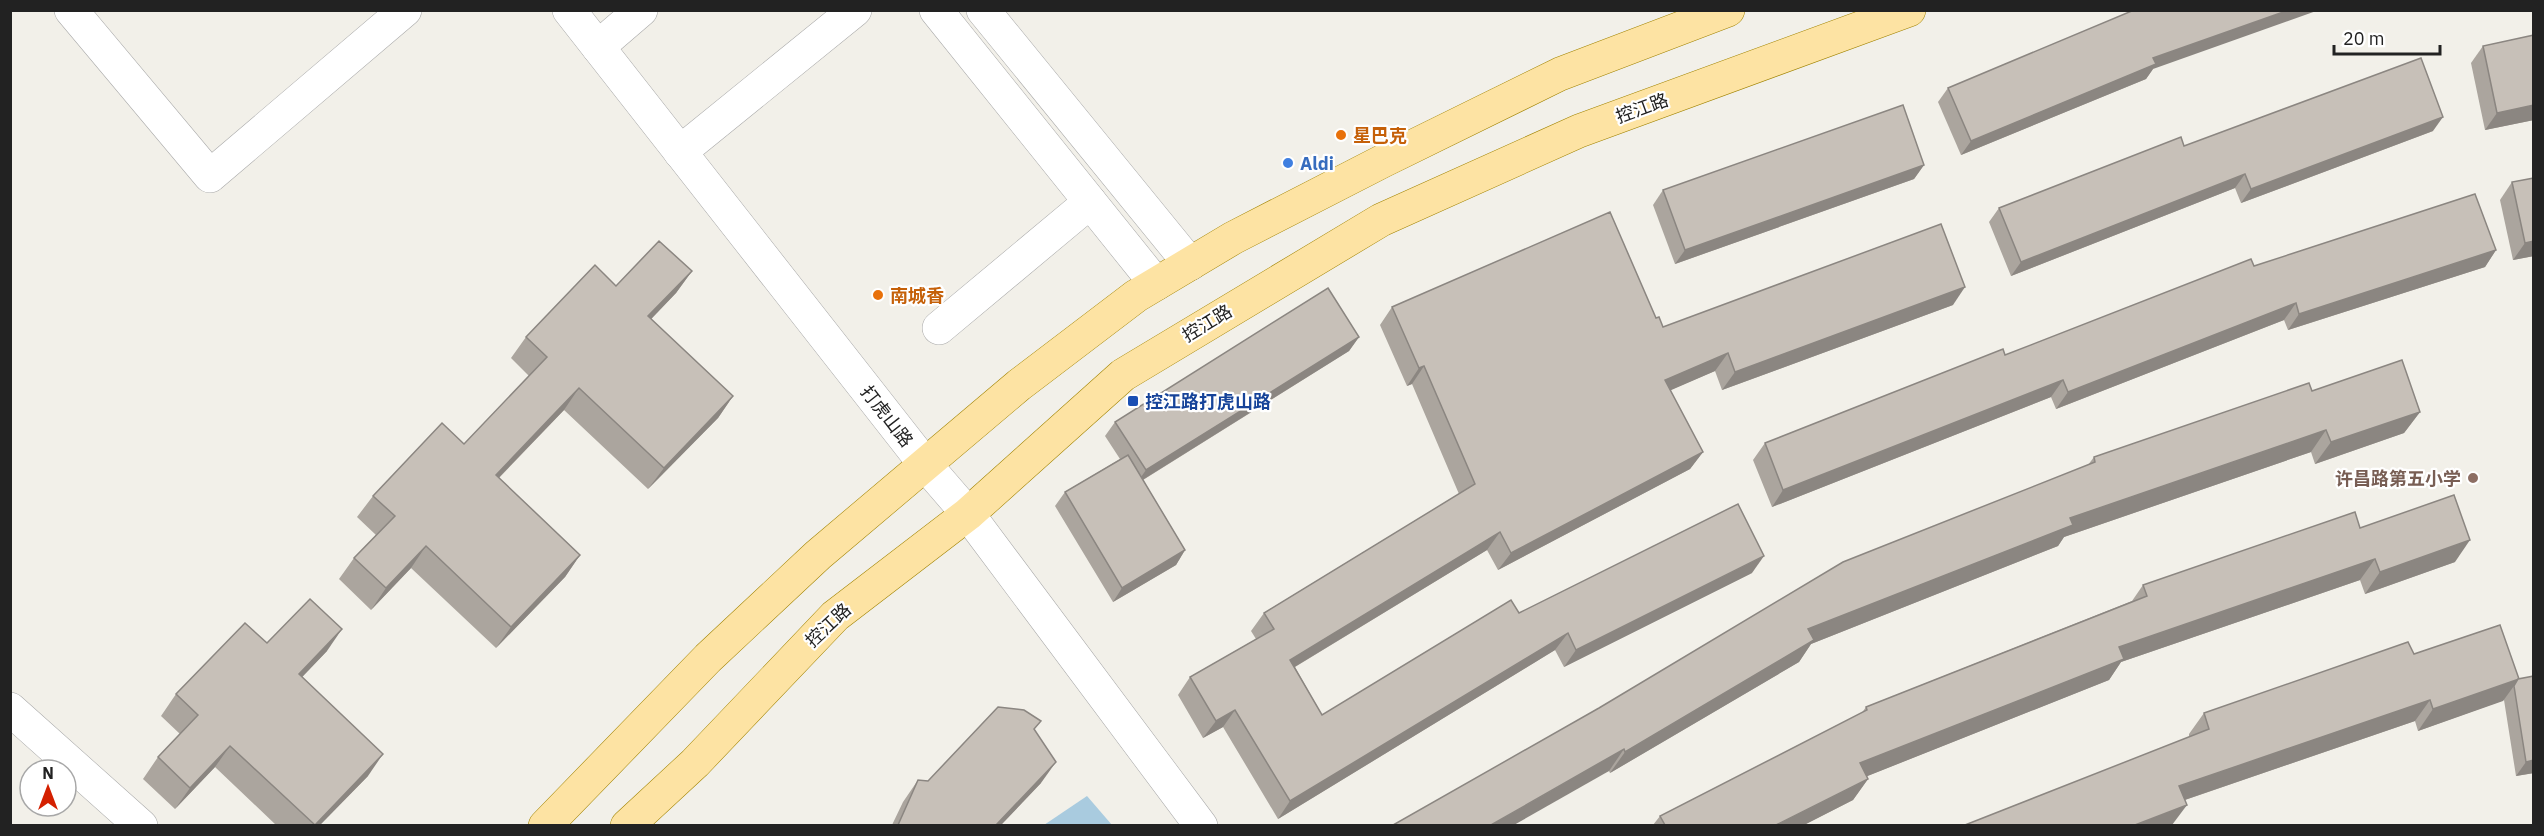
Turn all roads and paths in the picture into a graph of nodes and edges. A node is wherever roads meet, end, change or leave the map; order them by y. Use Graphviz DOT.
graph roads {
  1 [pos="71,10"];
  2 [pos="405,10"];
  3 [pos="569,10"];
  4 [pos="641,10"];
  5 [pos="855,10"];
  6 [pos="936,10"];
  7 [pos="1728,10"];
  8 [pos="1909,10"];
  9 [pos="993,16"];
  10 [pos="598,47"];
  11 [pos="680,152"];
  12 [pos="1090,202"];
  13 [pos="1190,264"];
  14 [pos="1156,284"];
  15 [pos="939,328"];
  16 [pos="924,463"];
  17 [pos="968,514"];
  18 [pos="10,709"];
  19 [pos="141,825"];
  20 [pos="545,825"];
  21 [pos="627,825"];
  22 [pos="1201,825"];
  1 -- 2 [label="street"];
  3 -- 10 [label="street, 打虎山路"];
  4 -- 10 [label="street"];
  5 -- 11 [label="street"];
  6 -- 12 [label="street"];
  7 -- 13 [label="main road"];
  8 -- 17 [label="main road, 控江路"];
  9 -- 13 [label="street"];
  10 -- 11 [label="street, 打虎山路"];
  11 -- 16 [label="street, 打虎山路"];
  12 -- 14 [label="street"];
  12 -- 15 [label="street"];
  13 -- 14 [label="main road"];
  14 -- 16 [label="main road"];
  16 -- 17 [label="street, 打虎山路"];
  16 -- 20 [label="main road"];
  17 -- 21 [label="main road, 控江路"];
  17 -- 22 [label="street, 打虎山路"];
  18 -- 19 [label="street"];
}
